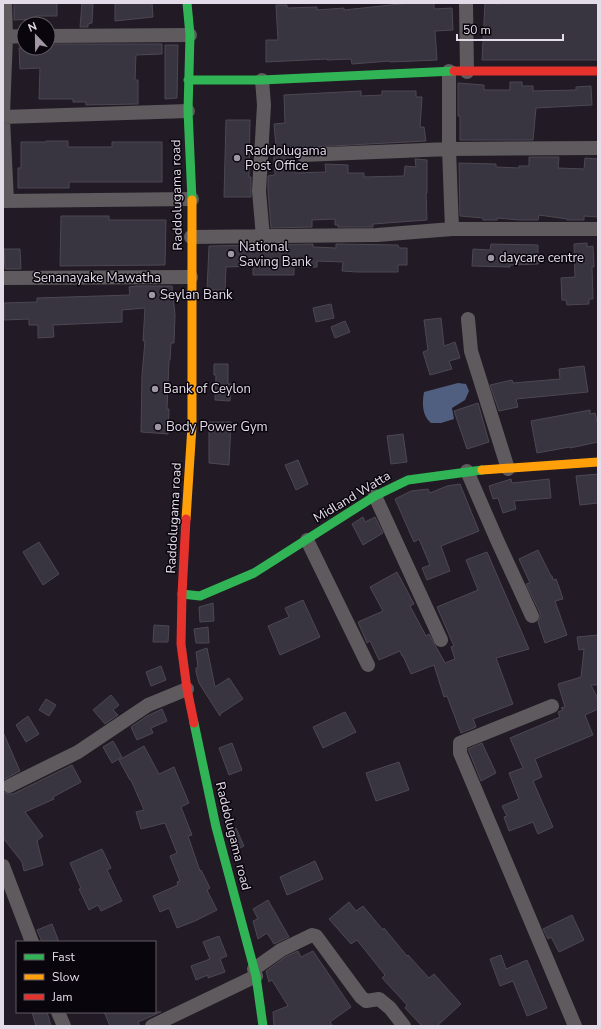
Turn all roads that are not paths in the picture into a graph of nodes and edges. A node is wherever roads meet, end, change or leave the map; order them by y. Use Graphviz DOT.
graph roads {
  1 [pos="5,3"];
  2 [pos="187,3"];
  3 [pos="466,3"];
  4 [pos="190,35"];
  5 [pos="16,36"];
  6 [pos="56,36"];
  7 [pos="4,37"];
  8 [pos="449,71"];
  9 [pos="598,71"];
  10 [pos="467,72"];
  11 [pos="188,80"];
  12 [pos="262,80"];
  13 [pos="188,111"];
  14 [pos="3,116"];
  15 [pos="598,148"];
  16 [pos="449,149"];
  17 [pos="303,155"];
  18 [pos="192,199"];
  19 [pos="5,201"];
  20 [pos="452,229"];
  21 [pos="598,229"];
  22 [pos="191,237"];
  23 [pos="263,237"];
  24 [pos="3,278"];
  25 [pos="191,278"];
  26 [pos="468,319"];
  27 [pos="598,462"];
  28 [pos="508,469"];
  29 [pos="467,471"];
  30 [pos="375,496"];
  31 [pos="307,540"];
  32 [pos="182,594"];
  33 [pos="532,616"];
  34 [pos="442,640"];
  35 [pos="368,665"];
  36 [pos="187,689"];
  37 [pos="552,706"];
  38 [pos="9,786"];
  39 [pos="3,867"];
  40 [pos="32,941"];
  41 [pos="255,973"];
  42 [pos="58,1013"];
  43 [pos="64,1026"];
  44 [pos="152,1026"];
  45 [pos="262,1026"];
  46 [pos="404,1026"];
  47 [pos="575,1026"];
  1 -- 7 [label="street"];
  2 -- 4 [label="street, Raddolugama road"];
  3 -- 10 [label="street"];
  4 -- 6 [label="street"];
  4 -- 11 [label="street, Raddolugama road"];
  5 -- 7 [label="street"];
  7 -- 14 [label="street"];
  8 -- 10 [label="street"];
  8 -- 12 [label="street"];
  8 -- 16 [label="street"];
  9 -- 10 [label="street"];
  11 -- 12 [label="street"];
  11 -- 13 [label="street, Raddolugama road"];
  12 -- 23 [label="street"];
  13 -- 14 [label="street"];
  13 -- 18 [label="street, Raddolugama road"];
  14 -- 19 [label="street"];
  15 -- 16 [label="street"];
  16 -- 17 [label="street"];
  16 -- 20 [label="street"];
  18 -- 19 [label="street"];
  18 -- 22 [label="street, Raddolugama road"];
  20 -- 21 [label="street"];
  20 -- 23 [label="street"];
  22 -- 23 [label="street"];
  22 -- 25 [label="street, Raddolugama road"];
  24 -- 25 [label="street, Senanayake Mawatha"];
  25 -- 32 [label="street, Raddolugama road"];
  26 -- 28 [label="street"];
  27 -- 28 [label="street, Midland Watta"];
  28 -- 29 [label="street, Midland Watta"];
  29 -- 30 [label="street, Midland Watta"];
  29 -- 33 [label="street"];
  30 -- 31 [label="street, Midland Watta"];
  30 -- 34 [label="street"];
  31 -- 32 [label="street, Midland Watta"];
  31 -- 35 [label="street"];
  32 -- 36 [label="street, Raddolugama road"];
  36 -- 38 [label="street"];
  36 -- 41 [label="street, Raddolugama road"];
  37 -- 47 [label="street"];
  39 -- 40 [label="street"];
  41 -- 44 [label="street"];
  41 -- 45 [label="street, Raddolugama road"];
  41 -- 46 [label="street"];
  42 -- 43 [label="street"];
}
